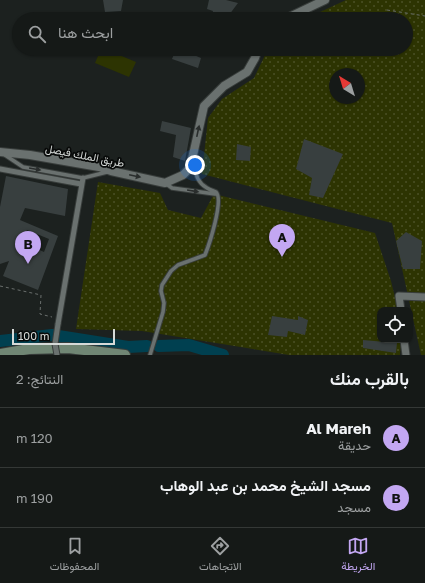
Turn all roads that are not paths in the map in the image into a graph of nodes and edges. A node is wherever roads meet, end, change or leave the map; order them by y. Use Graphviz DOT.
graph roads {
  1 [pos="325,0"];
  2 [pos="300,12"];
  3 [pos="256,56"];
  4 [pos="0,152"];
  5 [pos="193,155"];
  6 [pos="0,169"];
  7 [pos="111,171"];
  8 [pos="83,178"];
  9 [pos="165,183"];
  10 [pos="81,184"];
  11 [pos="219,200"];
  12 [pos="425,297"];
  13 [pos="401,307"];
  14 [pos="404,343"];
  15 [pos="0,354"];
  16 [pos="57,355"];
  17 [pos="125,355"];
  18 [pos="150,355"];
  19 [pos="406,355"];
  1 -- 2 [label="street"];
  5 -- 3 [label="street, one-way"];
  4 -- 7 [label="street, طريق الملك فيصل"];
  4 -- 8 [label="lane, one-way"];
  5 -- 9 [label="street"];
  5 -- 11 [label="lane"];
  6 -- 10 [label="street"];
  7 -- 8 [label="lane"];
  7 -- 9 [label="street, طريق الملك فيصل, one-way"];
  8 -- 10 [label="street"];
  9 -- 11 [label="lane, one-way"];
  10 -- 16 [label="street, bridge"];
  11 -- 18 [label="lane"];
  12 -- 13 [label="street"];
  14 -- 19 [label="street"];
  15 -- 17 [label="main road"];
}
